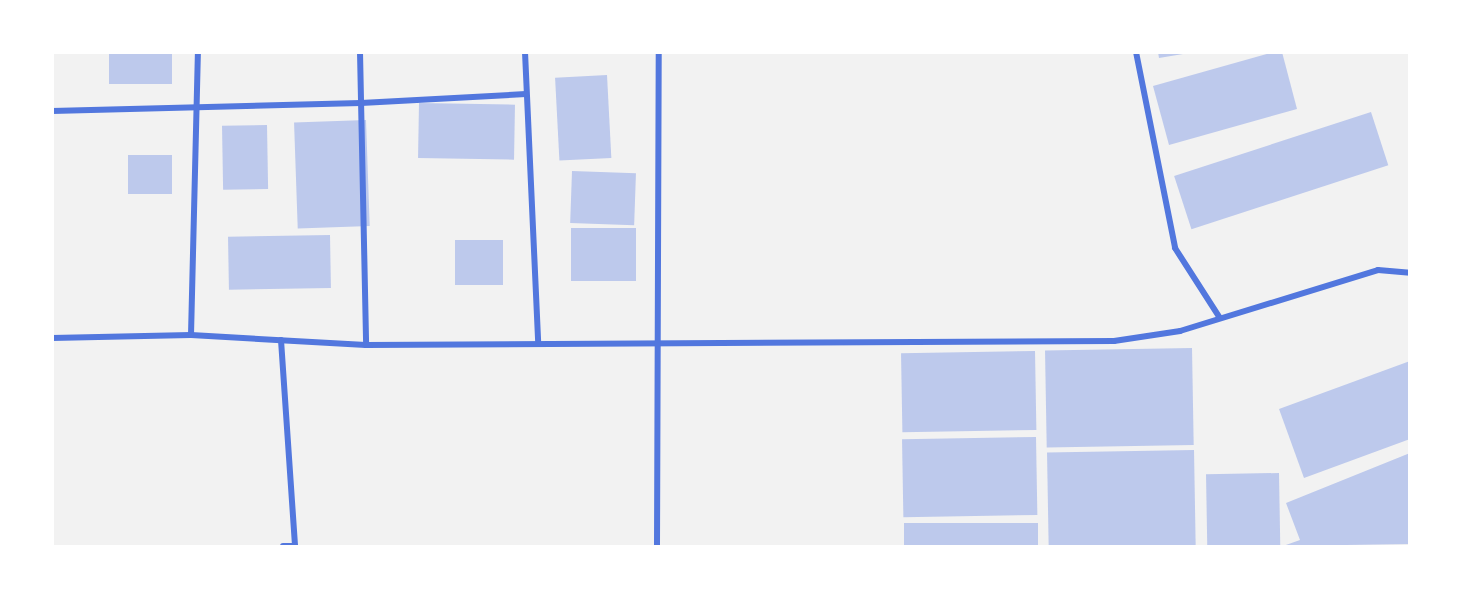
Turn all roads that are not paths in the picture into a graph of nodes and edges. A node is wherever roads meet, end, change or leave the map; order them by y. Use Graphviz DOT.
graph roads {
  1 [pos="198,52"];
  2 [pos="360,52"];
  3 [pos="525,52"];
  4 [pos="659,52"];
  5 [pos="1136,52"];
  6 [pos="526,94"];
  7 [pos="361,103"];
  8 [pos="198,106"];
  9 [pos="52,111"];
  10 [pos="1410,273"];
  11 [pos="1220,318"];
  12 [pos="191,335"];
  13 [pos="52,338"];
  14 [pos="281,340"];
  15 [pos="538,342"];
  16 [pos="658,344"];
  17 [pos="366,345"];
  18 [pos="283,546"];
  19 [pos="295,546"];
  20 [pos="657,546"];
  1 -- 8 [label="street"];
  2 -- 7 [label="street"];
  3 -- 6 [label="street"];
  4 -- 16 [label="street"];
  5 -- 11 [label="street"];
  6 -- 7 [label="street"];
  6 -- 15 [label="street"];
  7 -- 8 [label="street"];
  7 -- 17 [label="street"];
  8 -- 9 [label="street"];
  8 -- 12 [label="street"];
  10 -- 11 [label="street"];
  11 -- 16 [label="street"];
  12 -- 13 [label="street"];
  12 -- 14 [label="street"];
  14 -- 17 [label="street"];
  14 -- 19 [label="street"];
  15 -- 16 [label="street"];
  15 -- 17 [label="street"];
  16 -- 20 [label="street"];
  18 -- 19 [label="street"];
}
